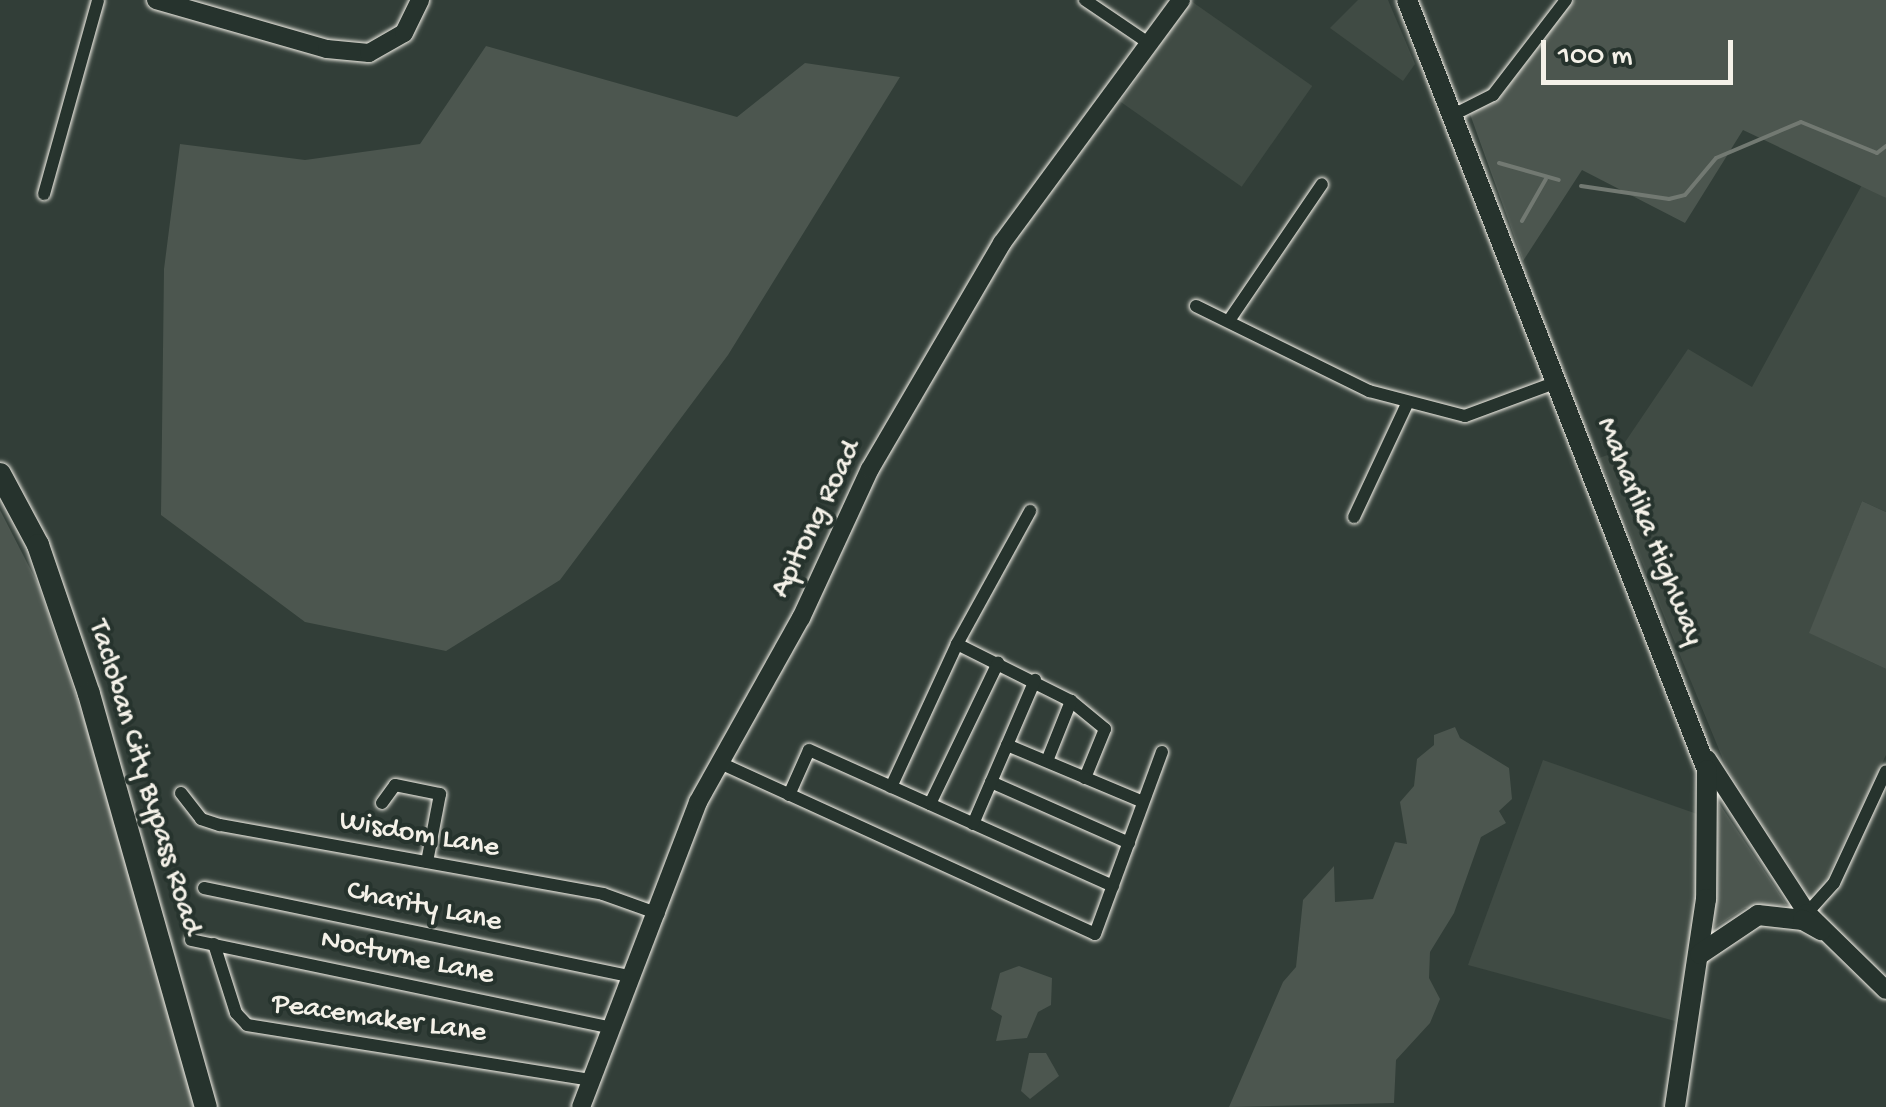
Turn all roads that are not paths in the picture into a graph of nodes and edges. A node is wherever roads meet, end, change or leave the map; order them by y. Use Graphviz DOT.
graph roads {
  1 [pos="98,0"];
  2 [pos="156,0"];
  3 [pos="420,0"];
  4 [pos="1085,0"];
  5 [pos="1181,0"];
  6 [pos="1407,0"];
  7 [pos="1566,0"];
  8 [pos="1150,44"];
  9 [pos="1451,116"];
  10 [pos="1322,184"];
  11 [pos="44,194"];
  12 [pos="1196,306"];
  13 [pos="1230,319"];
  14 [pos="1556,382"];
  15 [pos="1407,404"];
  16 [pos="0,474"];
  17 [pos="1030,511"];
  18 [pos="1354,517"];
  19 [pos="957,644"];
  20 [pos="998,663"];
  21 [pos="1035,680"];
  22 [pos="1071,701"];
  23 [pos="1007,745"];
  24 [pos="1702,750"];
  25 [pos="1162,752"];
  26 [pos="718,762"];
  27 [pos="1047,762"];
  28 [pos="1886,770"];
  29 [pos="1085,778"];
  30 [pos="990,782"];
  31 [pos="891,787"];
  32 [pos="180,793"];
  33 [pos="789,794"];
  34 [pos="1143,802"];
  35 [pos="382,803"];
  36 [pos="930,804"];
  37 [pos="973,824"];
  38 [pos="1128,842"];
  39 [pos="427,862"];
  40 [pos="1113,886"];
  41 [pos="204,888"];
  42 [pos="1807,913"];
  43 [pos="659,914"];
  44 [pos="1821,930"];
  45 [pos="191,940"];
  46 [pos="214,944"];
  47 [pos="1700,954"];
  48 [pos="633,977"];
  49 [pos="1886,990"];
  50 [pos="612,1028"];
  51 [pos="592,1080"];
  52 [pos="206,1107"];
  53 [pos="581,1107"];
  54 [pos="1676,1107"];
  1 -- 11 [label="street"];
  2 -- 3 [label="street"];
  4 -- 8 [label="street"];
  5 -- 8 [label="street, Apitong Road"];
  6 -- 9 [label="main road, Maharlika Highway"];
  7 -- 9 [label="street"];
  8 -- 26 [label="street, Apitong Road"];
  9 -- 14 [label="main road, Maharlika Highway"];
  10 -- 13 [label="street"];
  12 -- 13 [label="street"];
  13 -- 15 [label="street"];
  14 -- 15 [label="street"];
  14 -- 24 [label="main road, Maharlika Highway"];
  15 -- 18 [label="street"];
  16 -- 52 [label="highway, Tacloban City Bypass Road"];
  17 -- 19 [label="street"];
  19 -- 20 [label="street"];
  19 -- 31 [label="street"];
  20 -- 21 [label="street"];
  20 -- 36 [label="street"];
  21 -- 22 [label="street"];
  21 -- 23 [label="street"];
  22 -- 27 [label="street"];
  22 -- 29 [label="street"];
  23 -- 27 [label="street"];
  23 -- 30 [label="street"];
  24 -- 42 [label="street"];
  24 -- 47 [label="main road, Maharlika Highway"];
  25 -- 34 [label="street"];
  26 -- 33 [label="street"];
  26 -- 43 [label="street, Apitong Road"];
  27 -- 29 [label="street"];
  28 -- 42 [label="street"];
  29 -- 34 [label="street"];
  30 -- 37 [label="street"];
  30 -- 38 [label="street"];
  31 -- 33 [label="street"];
  31 -- 36 [label="street"];
  32 -- 39 [label="street, Wisdom Lane"];
  33 -- 40 [label="street"];
  34 -- 38 [label="street"];
  35 -- 39 [label="street"];
  36 -- 37 [label="street"];
  37 -- 40 [label="street"];
  38 -- 40 [label="street"];
  39 -- 43 [label="street, Wisdom Lane"];
  41 -- 48 [label="street, Charity Lane"];
  42 -- 44 [label="street"];
  43 -- 48 [label="street, Apitong Road"];
  44 -- 47 [label="main road"];
  44 -- 49 [label="street"];
  45 -- 46 [label="street, Nocturne Lane"];
  46 -- 50 [label="street, Nocturne Lane"];
  46 -- 51 [label="street, Peacemaker Lane"];
  47 -- 54 [label="main road, Maharlika Highway"];
  48 -- 50 [label="street, Apitong Road"];
  50 -- 51 [label="street, Apitong Road"];
  51 -- 53 [label="street, Apitong Road"];
}
